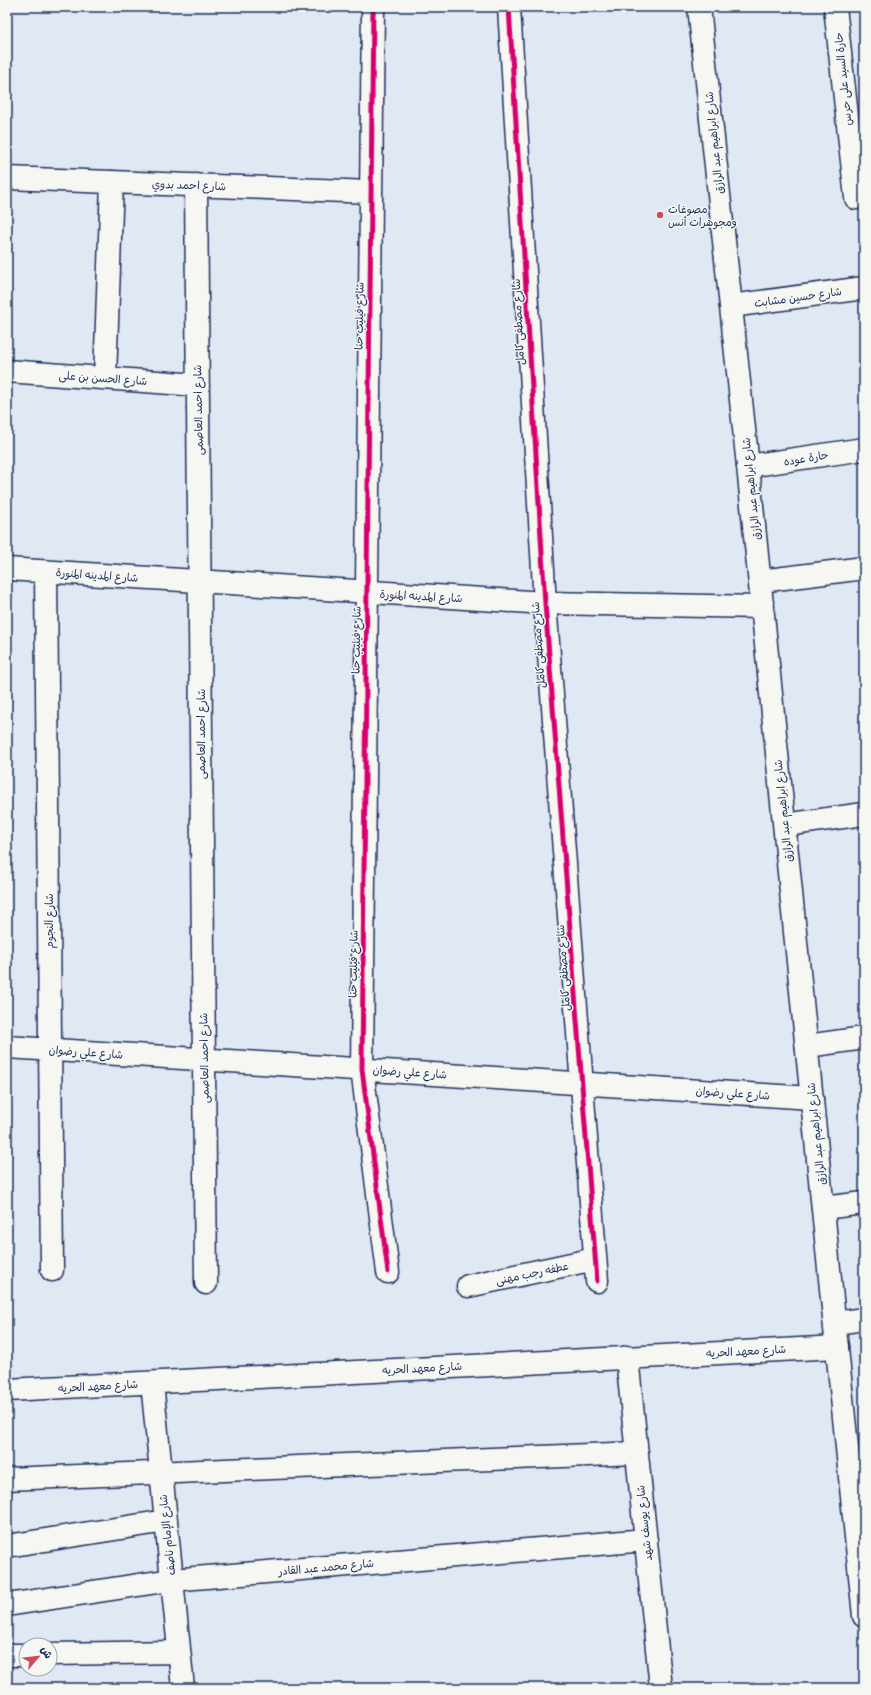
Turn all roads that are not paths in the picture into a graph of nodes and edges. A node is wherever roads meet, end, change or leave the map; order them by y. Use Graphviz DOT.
graph roads {
  1 [pos="372,7"];
  2 [pos="509,7"];
  3 [pos="699,7"];
  4 [pos="835,7"];
  5 [pos="7,178"];
  6 [pos="112,182"];
  7 [pos="196,185"];
  8 [pos="371,192"];
  9 [pos="856,198"];
  10 [pos="864,288"];
  11 [pos="731,306"];
  12 [pos="7,371"];
  13 [pos="106,378"];
  14 [pos="198,385"];
  15 [pos="864,449"];
  16 [pos="748,466"];
  17 [pos="864,568"];
  18 [pos="7,569"];
  19 [pos="46,572"];
  20 [pos="760,581"];
  21 [pos="200,582"];
  22 [pos="367,592"];
  23 [pos="545,603"];
  24 [pos="763,607"];
  25 [pos="864,814"];
  26 [pos="785,825"];
  27 [pos="864,1038"];
  28 [pos="807,1046"];
  29 [pos="7,1047"];
  30 [pos="50,1049"];
  31 [pos="204,1059"];
  32 [pos="362,1069"];
  33 [pos="581,1083"];
  34 [pos="812,1098"];
  35 [pos="864,1202"];
  36 [pos="823,1208"];
  37 [pos="595,1260"];
  38 [pos="52,1270"];
  39 [pos="388,1272"];
  40 [pos="597,1281"];
  41 [pos="206,1284"];
  42 [pos="468,1286"];
  43 [pos="864,1319"];
  44 [pos="835,1323"];
  45 [pos="837,1347"];
  46 [pos="627,1357"];
  47 [pos="152,1383"];
  48 [pos="7,1390"];
  49 [pos="637,1453"];
  50 [pos="161,1473"];
  51 [pos="7,1480"];
  52 [pos="166,1521"];
  53 [pos="646,1540"];
  54 [pos="7,1546"];
  55 [pos="172,1580"];
  56 [pos="862,1580"];
  57 [pos="7,1605"];
  58 [pos="864,1616"];
  59 [pos="179,1652"];
  60 [pos="58,1654"];
  61 [pos="7,1655"];
  62 [pos="18,1655"];
  63 [pos="183,1688"];
  64 [pos="661,1688"];
  1 -- 8 [label="street, شارع فيليب حنا"];
  2 -- 23 [label="street, شارع مصطفى كامل"];
  3 -- 11 [label="street, شارع ابراهيم عبد الرازق"];
  4 -- 9 [label="street, حارة السيد على حرس"];
  5 -- 6 [label="street, شارع احمد بدوي"];
  6 -- 7 [label="street, شارع احمد بدوي"];
  6 -- 13 [label="street"];
  7 -- 8 [label="street, شارع احمد بدوي"];
  7 -- 14 [label="street, شارع احمد العاصمى"];
  8 -- 22 [label="street, شارع فيليب حنا"];
  10 -- 11 [label="street, شارع حسين مشابت"];
  11 -- 16 [label="street, شارع ابراهيم عبد الرازق"];
  12 -- 13 [label="street, شارع الحسن بن على"];
  13 -- 14 [label="street, شارع الحسن بن على"];
  14 -- 21 [label="street, شارع احمد العاصمى"];
  15 -- 16 [label="street, حارة عوده"];
  16 -- 20 [label="street, شارع ابراهيم عبد الرازق"];
  17 -- 20 [label="street"];
  18 -- 19 [label="street, شارع المدينه المنورة"];
  19 -- 21 [label="street, شارع المدينه المنورة"];
  19 -- 30 [label="street, شارع النجوم"];
  20 -- 24 [label="street, شارع ابراهيم عبد الرازق"];
  21 -- 22 [label="street, شارع المدينه المنورة"];
  21 -- 31 [label="street, شارع احمد العاصمى"];
  22 -- 23 [label="street, شارع المدينه المنورة"];
  22 -- 32 [label="street, شارع فيليب حنا"];
  23 -- 24 [label="street, شارع المدينه المنورة"];
  23 -- 33 [label="street, شارع مصطفى كامل"];
  24 -- 26 [label="street, شارع ابراهيم عبد الرازق"];
  25 -- 26 [label="street"];
  26 -- 28 [label="street, شارع ابراهيم عبد الرازق"];
  27 -- 28 [label="street"];
  28 -- 34 [label="street, شارع ابراهيم عبد الرازق"];
  29 -- 30 [label="street, شارع علي رضوان"];
  30 -- 31 [label="street, شارع علي رضوان"];
  30 -- 38 [label="street, شارع النجوم"];
  31 -- 32 [label="street, شارع علي رضوان"];
  31 -- 41 [label="street, شارع احمد العاصمى"];
  32 -- 33 [label="street, شارع علي رضوان"];
  32 -- 39 [label="street, شارع فيليب حنا"];
  33 -- 34 [label="street, شارع علي رضوان"];
  33 -- 37 [label="street, شارع مصطفى كامل"];
  34 -- 36 [label="street, شارع ابراهيم عبد الرازق"];
  35 -- 36 [label="street"];
  36 -- 44 [label="street, شارع ابراهيم عبد الرازق"];
  37 -- 40 [label="street, شارع مصطفى كامل"];
  37 -- 42 [label="street, عطفه رجب مهنى"];
  43 -- 44 [label="street"];
  44 -- 45 [label="street, شارع ابراهيم عبد الرازق"];
  45 -- 46 [label="street, شارع معهد الحريه"];
  45 -- 56 [label="street, شارع ابراهيم عبد الرازق"];
  46 -- 47 [label="street, شارع معهد الحريه"];
  46 -- 49 [label="street, شارع يوسف شهد"];
  47 -- 48 [label="street, شارع معهد الحريه"];
  47 -- 50 [label="street, شارع الإمام ناصف"];
  49 -- 50 [label="street"];
  49 -- 53 [label="street, شارع يوسف شهد"];
  50 -- 51 [label="street"];
  50 -- 52 [label="street, شارع الإمام ناصف"];
  52 -- 54 [label="street"];
  52 -- 55 [label="street, شارع الإمام ناصف"];
  53 -- 55 [label="street, شارع محمد عبد القادر"];
  53 -- 64 [label="street, شارع يوسف شهد"];
  55 -- 57 [label="street, شارع محمد عبد القادر"];
  55 -- 59 [label="street, شارع الإمام ناصف"];
  56 -- 58 [label="street, شارع ابراهيم عبد الرازق"];
  59 -- 60 [label="street"];
  59 -- 63 [label="street, شارع الإمام ناصف"];
  61 -- 62 [label="street"];
}
